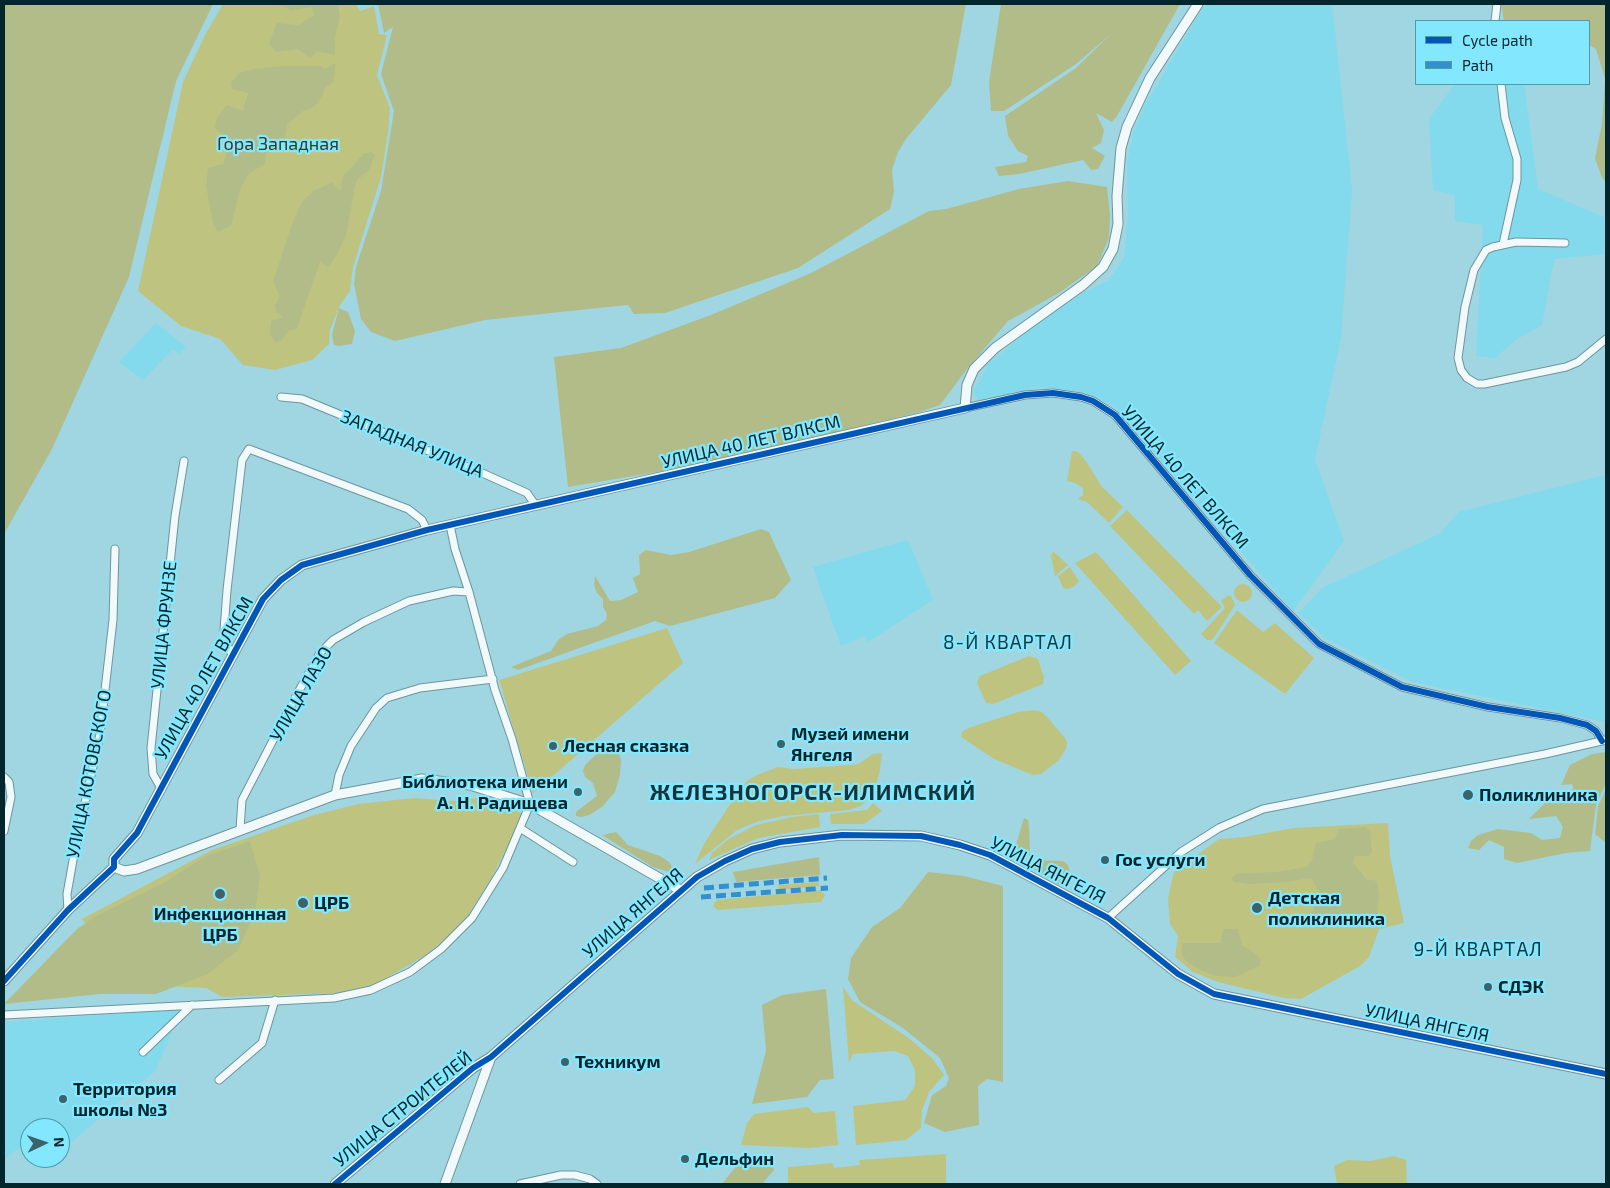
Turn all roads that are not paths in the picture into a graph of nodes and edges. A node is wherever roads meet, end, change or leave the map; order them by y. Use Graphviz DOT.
graph roads {
  1 [pos="1198,4"];
  2 [pos="1497,4"];
  3 [pos="1495,20"];
  4 [pos="1501,85"];
  5 [pos="1564,243"];
  6 [pos="1503,244"];
  7 [pos="1606,339"];
  8 [pos="281,397"];
  9 [pos="965,408"];
  10 [pos="184,461"];
  11 [pos="536,506"];
  12 [pos="450,525"];
  13 [pos="427,530"];
  14 [pos="115,549"];
  15 [pos="469,592"];
  16 [pos="233,656"];
  17 [pos="492,679"];
  18 [pos="1604,740"];
  19 [pos="4,777"];
  20 [pos="161,788"];
  21 [pos="335,795"];
  22 [pos="530,804"];
  23 [pos="520,828"];
  24 [pos="240,829"];
  25 [pos="4,831"];
  26 [pos="572,862"];
  27 [pos="114,867"];
  28 [pos="680,890"];
  29 [pos="68,910"];
  30 [pos="1108,918"];
  31 [pos="4,981"];
  32 [pos="275,1000"];
  33 [pos="193,1004"];
  34 [pos="4,1015"];
  35 [pos="143,1052"];
  36 [pos="491,1057"];
  37 [pos="1606,1074"];
  38 [pos="219,1080"];
  39 [pos="335,1184"];
  40 [pos="445,1184"];
  41 [pos="520,1184"];
  42 [pos="597,1184"];
  1 -- 9 [label="street"];
  2 -- 3 [label="street"];
  4 -- 6 [label="street"];
  5 -- 6 [label="street"];
  6 -- 7 [label="street"];
  8 -- 11 [label="street, ЗАПАДНАЯ УЛИЦА"];
  9 -- 11 [label="street, УЛИЦА 40 ЛЕТ ВЛКСМ"];
  9 -- 18 [label="street, УЛИЦА 40 ЛЕТ ВЛКСМ"];
  10 -- 20 [label="street, УЛИЦА ФРУНЗЕ"];
  11 -- 12 [label="street, УЛИЦА 40 ЛЕТ ВЛКСМ"];
  12 -- 13 [label="street, УЛИЦА 40 ЛЕТ ВЛКСМ"];
  12 -- 15 [label="street"];
  13 -- 16 [label="street, УЛИЦА 40 ЛЕТ ВЛКСМ"];
  13 -- 16 [label="street"];
  14 -- 29 [label="street, УЛИЦА КОТОВСКОГО"];
  15 -- 17 [label="street"];
  15 -- 24 [label="street, УЛИЦА ЛАЗО"];
  16 -- 20 [label="street, УЛИЦА 40 ЛЕТ ВЛКСМ"];
  17 -- 21 [label="street"];
  17 -- 22 [label="street"];
  18 -- 30 [label="street"];
  19 -- 25 [label="street"];
  20 -- 27 [label="street, УЛИЦА 40 ЛЕТ ВЛКСМ"];
  21 -- 22 [label="street"];
  21 -- 24 [label="street"];
  22 -- 23 [label="street"];
  22 -- 28 [label="street"];
  23 -- 26 [label="street"];
  23 -- 32 [label="street"];
  24 -- 27 [label="street"];
  27 -- 29 [label="street, УЛИЦА 40 ЛЕТ ВЛКСМ"];
  28 -- 30 [label="street, УЛИЦА ЯНГЕЛЯ"];
  28 -- 36 [label="street, УЛИЦА ЯНГЕЛЯ"];
  29 -- 31 [label="street, УЛИЦА 40 ЛЕТ ВЛКСМ"];
  30 -- 37 [label="street, УЛИЦА ЯНГЕЛЯ"];
  32 -- 33 [label="street"];
  32 -- 38 [label="street"];
  33 -- 34 [label="street"];
  33 -- 35 [label="street"];
  36 -- 39 [label="street, УЛИЦА СТРОИТЕЛЕЙ"];
  36 -- 40 [label="street"];
  41 -- 42 [label="street"];
}
